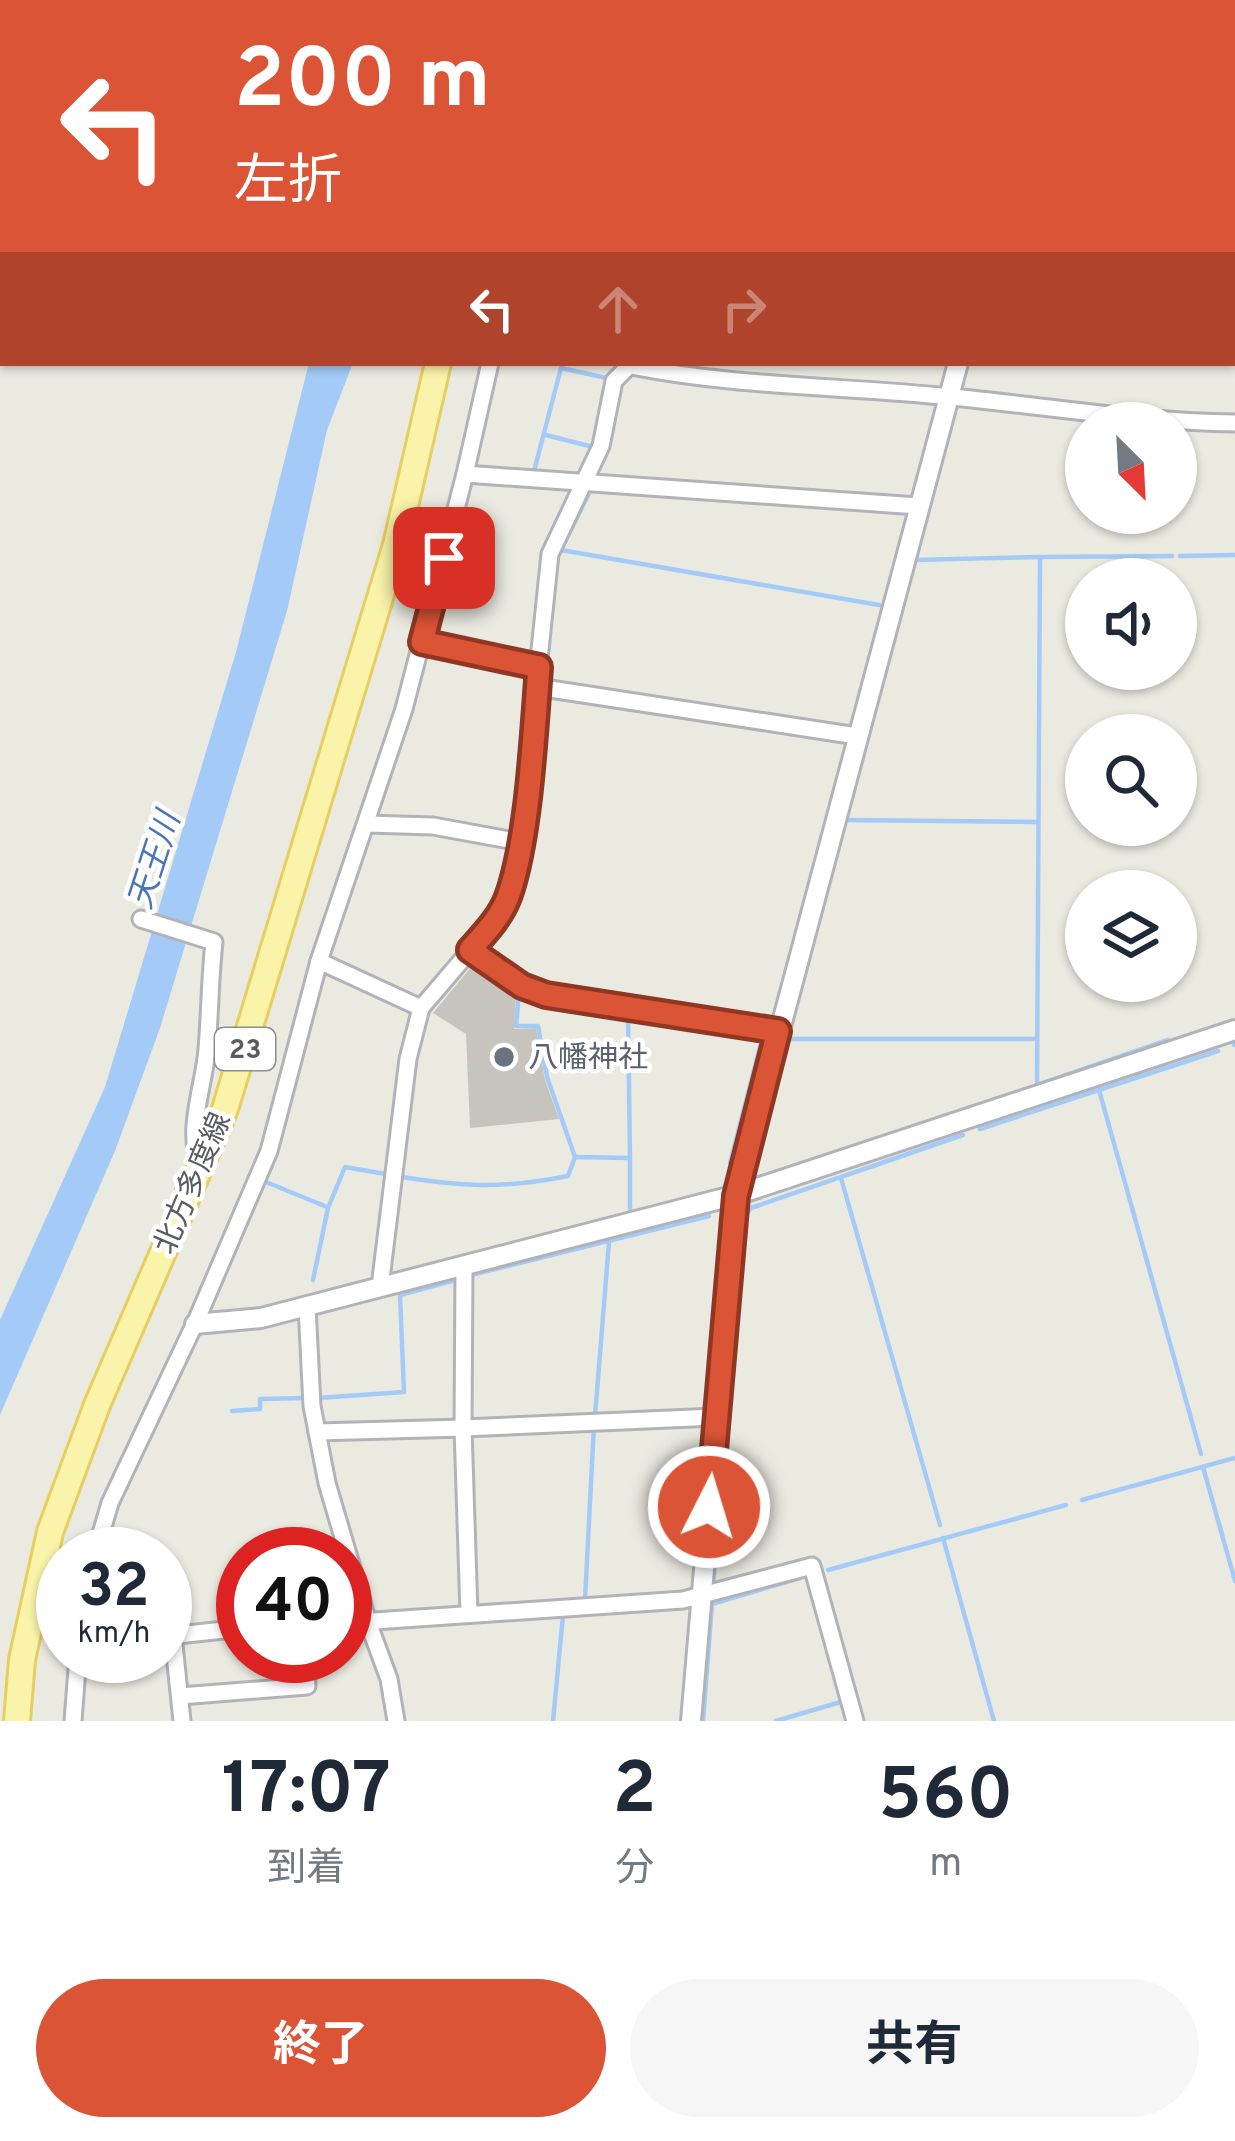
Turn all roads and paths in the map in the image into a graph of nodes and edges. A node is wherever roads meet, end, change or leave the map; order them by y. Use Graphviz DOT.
graph roads {
  1 [pos="437,366"];
  2 [pos="489,366"];
  3 [pos="630,366"];
  4 [pos="652,366"];
  5 [pos="957,366"];
  6 [pos="701,371"];
  7 [pos="950,397"];
  8 [pos="1235,423"];
  9 [pos="465,474"];
  10 [pos="583,484"];
  11 [pos="918,506"];
  12 [pos="422,642"];
  13 [pos="539,667"];
  14 [pos="538,687"];
  15 [pos="856,736"];
  16 [pos="367,824"];
  17 [pos="520,842"];
  18 [pos="141,919"];
  19 [pos="470,950"];
  20 [pos="319,962"];
  21 [pos="421,1008"];
  22 [pos="1235,1030"];
  23 [pos="778,1031"];
  24 [pos="200,1165"];
  25 [pos="736,1196"];
  26 [pos="464,1267"];
  27 [pos="380,1287"];
  28 [pos="307,1306"];
  29 [pos="195,1324"];
  30 [pos="716,1418"];
  31 [pos="464,1428"];
  32 [pos="317,1432"];
  33 [pos="103,1527"];
  34 [pos="340,1527"];
  35 [pos="701,1597"];
  36 [pos="469,1614"];
  37 [pos="372,1622"];
  38 [pos="372,1633"];
  39 [pos="76,1683"];
  40 [pos="178,1683"];
  41 [pos="307,1683"];
  42 [pos="181,1696"];
  43 [pos="17,1721"];
  44 [pos="73,1721"];
  45 [pos="182,1721"];
  46 [pos="396,1721"];
  47 [pos="691,1721"];
  48 [pos="855,1721"];
  1 -- 24 [label="main road, 北方多度線 / 23"];
  2 -- 9 [label="street"];
  3 -- 10 [label="street"];
  4 -- 6 [label="street"];
  5 -- 7 [label="street"];
  6 -- 7 [label="street"];
  7 -- 8 [label="street"];
  7 -- 11 [label="street"];
  9 -- 10 [label="street"];
  9 -- 12 [label="street"];
  10 -- 11 [label="street"];
  10 -- 13 [label="street"];
  11 -- 15 [label="street"];
  12 -- 13 [label="street"];
  12 -- 16 [label="street"];
  13 -- 14 [label="street"];
  14 -- 15 [label="street"];
  14 -- 17 [label="street"];
  15 -- 23 [label="street"];
  16 -- 17 [label="street"];
  16 -- 20 [label="street"];
  17 -- 19 [label="street"];
  18 -- 24 [label="street"];
  19 -- 21 [label="street"];
  19 -- 23 [label="street"];
  20 -- 21 [label="street"];
  20 -- 29 [label="street"];
  21 -- 27 [label="street"];
  22 -- 25 [label="street"];
  23 -- 25 [label="street"];
  24 -- 43 [label="main road, 北方多度線 / 23"];
  25 -- 26 [label="street"];
  25 -- 30 [label="street"];
  26 -- 27 [label="street"];
  26 -- 31 [label="street"];
  27 -- 28 [label="street"];
  28 -- 29 [label="street"];
  28 -- 32 [label="street"];
  29 -- 33 [label="street"];
  30 -- 31 [label="street"];
  30 -- 35 [label="street"];
  31 -- 32 [label="street"];
  31 -- 36 [label="street"];
  32 -- 34 [label="street"];
  35 -- 36 [label="street"];
  35 -- 47 [label="street"];
  35 -- 48 [label="street"];
  36 -- 37 [label="street"];
  38 -- 46 [label="street"];
  39 -- 44 [label="street"];
  40 -- 42 [label="street"];
  41 -- 42 [label="street"];
  42 -- 45 [label="street"];
}
